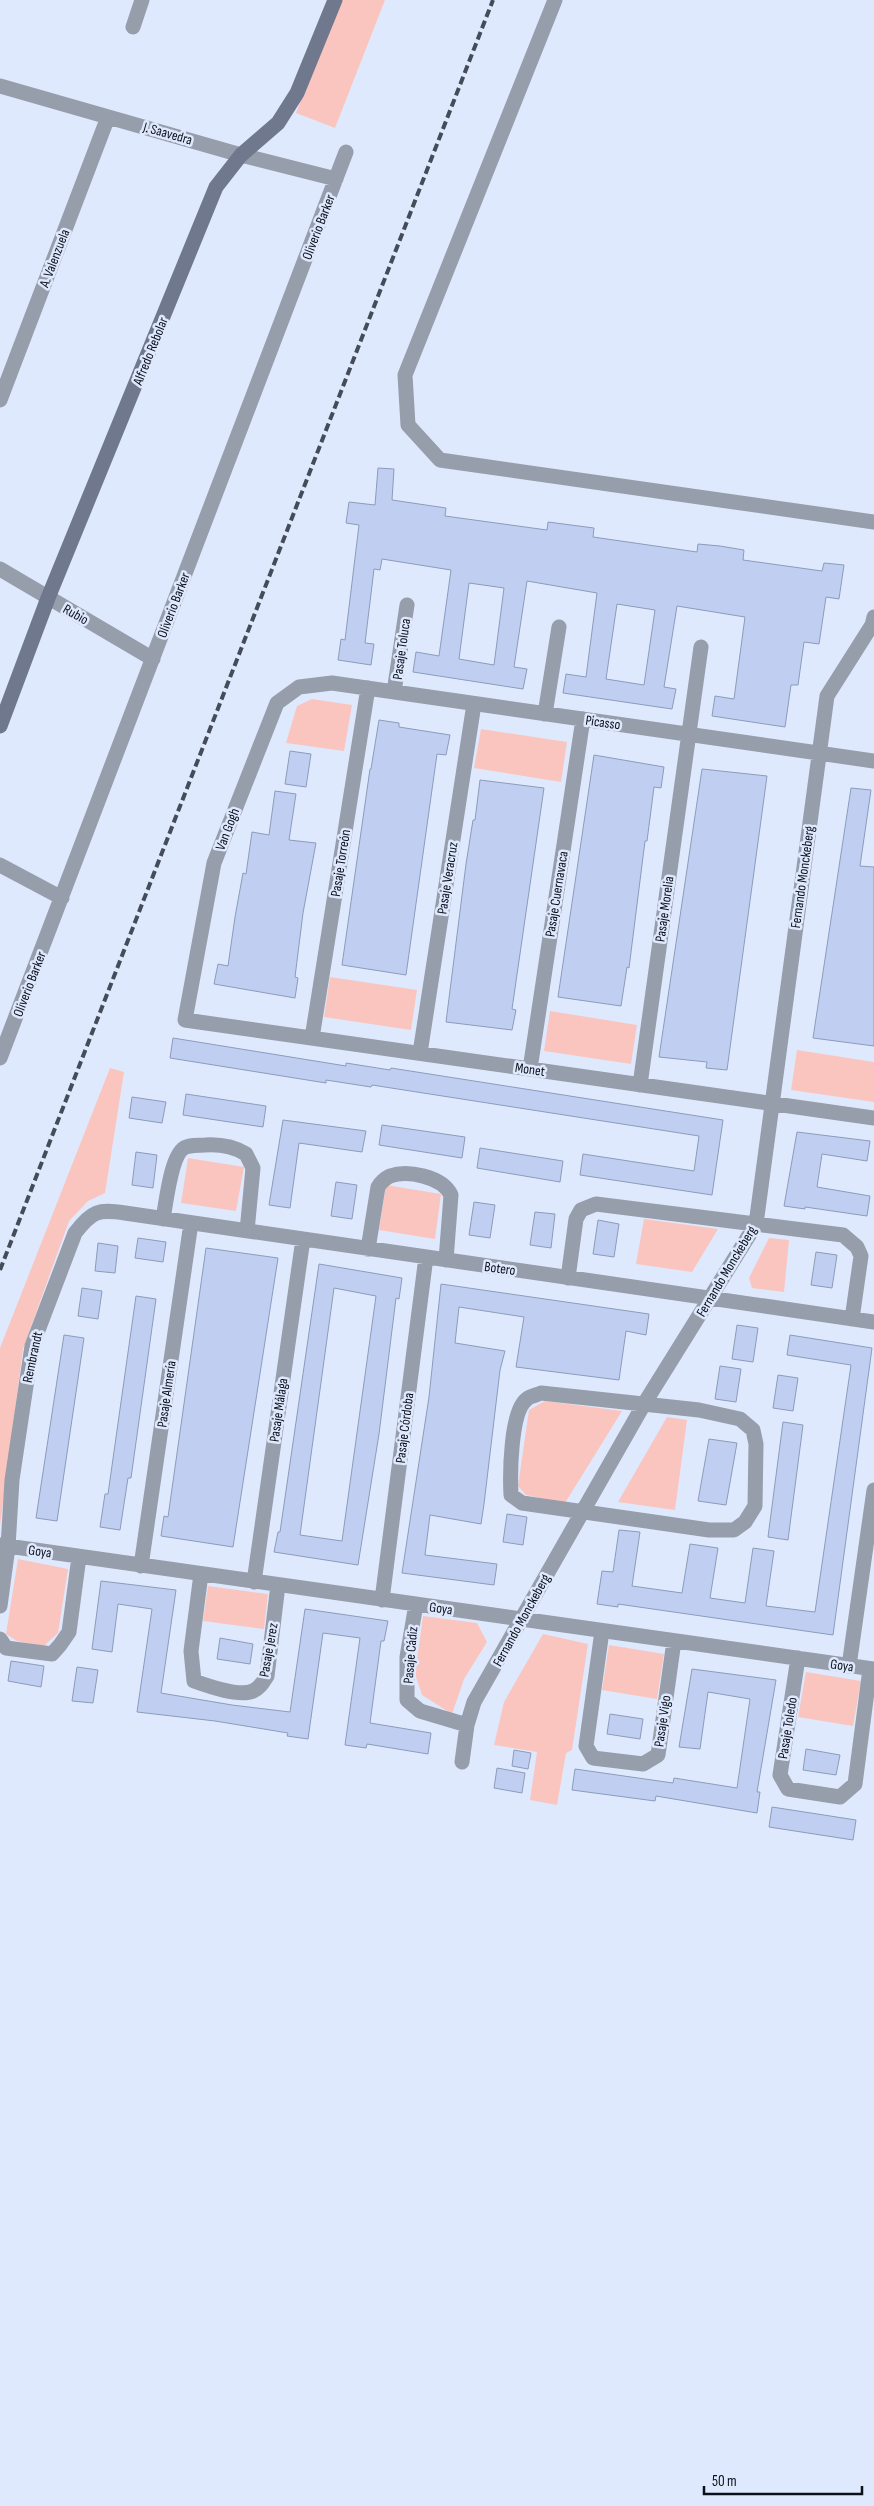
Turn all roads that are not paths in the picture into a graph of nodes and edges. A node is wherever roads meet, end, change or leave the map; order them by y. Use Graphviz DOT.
graph roads {
  1 [pos="142,0"];
  2 [pos="335,0"];
  3 [pos="555,0"];
  4 [pos="133,27"];
  5 [pos="0,86"];
  6 [pos="108,116"];
  7 [pos="346,152"];
  8 [pos="242,154"];
  9 [pos="336,179"];
  10 [pos="0,400"];
  11 [pos="874,522"];
  12 [pos="0,569"];
  13 [pos="48,598"];
  14 [pos="407,605"];
  15 [pos="874,617"];
  16 [pos="559,627"];
  17 [pos="701,647"];
  18 [pos="152,658"];
  19 [pos="332,683"];
  20 [pos="368,688"];
  21 [pos="394,692"];
  22 [pos="474,704"];
  23 [pos="545,714"];
  24 [pos="583,719"];
  25 [pos="0,726"];
  26 [pos="689,734"];
  27 [pos="819,753"];
  28 [pos="874,761"];
  29 [pos="0,865"];
  30 [pos="62,898"];
  31 [pos="185,1020"];
  32 [pos="312,1038"];
  33 [pos="420,1053"];
  34 [pos="0,1058"];
  35 [pos="530,1069"];
  36 [pos="640,1085"];
  37 [pos="770,1104"];
  38 [pos="874,1118"];
  39 [pos="125,1213"];
  40 [pos="163,1219"];
  41 [pos="191,1223"];
  42 [pos="756,1224"];
  43 [pos="247,1231"];
  44 [pos="303,1239"];
  45 [pos="368,1249"];
  46 [pos="426,1257"];
  47 [pos="446,1260"];
  48 [pos="568,1278"];
  49 [pos="711,1299"];
  50 [pos="852,1319"];
  51 [pos="874,1322"];
  52 [pos="644,1404"];
  53 [pos="874,1490"];
  54 [pos="582,1512"];
  55 [pos="4,1546"];
  56 [pos="79,1557"];
  57 [pos="141,1566"];
  58 [pos="201,1574"];
  59 [pos="254,1582"];
  60 [pos="278,1585"];
  61 [pos="382,1600"];
  62 [pos="416,1604"];
  63 [pos="0,1606"];
  64 [pos="522,1619"];
  65 [pos="602,1631"];
  66 [pos="0,1639"];
  67 [pos="674,1641"];
  68 [pos="798,1658"];
  69 [pos="849,1666"];
  70 [pos="872,1669"];
  71 [pos="467,1725"];
  72 [pos="462,1762"];
  1 -- 4 [label="street"];
  2 -- 8 [label="street, Alfredo Rebolar"];
  3 -- 11 [label="street"];
  5 -- 6 [label="street, J. Saavedra"];
  6 -- 8 [label="street, J. Saavedra"];
  6 -- 10 [label="street, A. Valenzuela"];
  7 -- 9 [label="street, Oliverio Barker"];
  8 -- 9 [label="street, J. Saavedra"];
  8 -- 13 [label="street, Alfredo Rebolar"];
  9 -- 18 [label="street, Oliverio Barker"];
  12 -- 13 [label="street, Rubio"];
  13 -- 18 [label="street, Rubio"];
  13 -- 25 [label="street, Alfredo Rebolar"];
  14 -- 21 [label="street, Pasaje Toluca"];
  15 -- 27 [label="street, Fernando Monckeberg"];
  16 -- 23 [label="street"];
  17 -- 26 [label="street, Pasaje Morelia"];
  18 -- 30 [label="street, Oliverio Barker"];
  19 -- 20 [label="street, Picasso"];
  19 -- 31 [label="street, Van Gogh"];
  20 -- 21 [label="street, Picasso"];
  20 -- 32 [label="street, Pasaje Torreón"];
  21 -- 22 [label="street, Picasso"];
  22 -- 23 [label="street, Picasso"];
  22 -- 33 [label="street, Pasaje Veracruz"];
  23 -- 24 [label="street, Picasso"];
  24 -- 26 [label="street, Picasso"];
  24 -- 35 [label="street, Pasaje Cuernavaca"];
  26 -- 27 [label="street, Picasso"];
  26 -- 36 [label="street, Pasaje Morelia"];
  27 -- 28 [label="street, Picasso"];
  27 -- 37 [label="street, Fernando Monckeberg"];
  29 -- 30 [label="street"];
  30 -- 34 [label="street, Oliverio Barker"];
  31 -- 32 [label="street, Monet"];
  32 -- 33 [label="street, Monet"];
  33 -- 35 [label="street, Monet"];
  35 -- 36 [label="street, Monet"];
  36 -- 37 [label="street, Monet"];
  37 -- 38 [label="street, Monet"];
  37 -- 42 [label="street, Fernando Monckeberg"];
  39 -- 40 [label="street, Botero"];
  39 -- 55 [label="street, Rembrandt"];
  40 -- 41 [label="street, Botero"];
  40 -- 43 [label="street"];
  41 -- 43 [label="street, Botero"];
  41 -- 57 [label="street, Pasaje Almería"];
  42 -- 48 [label="street"];
  42 -- 49 [label="street, Fernando Monckeberg"];
  42 -- 50 [label="street"];
  43 -- 44 [label="street, Botero"];
  44 -- 45 [label="street, Botero"];
  44 -- 59 [label="street, Pasaje Málaga"];
  45 -- 46 [label="street, Botero"];
  45 -- 47 [label="street"];
  46 -- 47 [label="street, Botero"];
  46 -- 61 [label="street, Pasaje Córdoba"];
  47 -- 48 [label="street, Botero"];
  48 -- 49 [label="street, Botero"];
  49 -- 50 [label="street, Botero"];
  49 -- 52 [label="street, Fernando Monckeberg"];
  50 -- 51 [label="street, Botero"];
  52 -- 54 [label="street, Fernando Monckeberg"];
  52 -- 54 [label="street"];
  52 -- 54 [label="street"];
  53 -- 69 [label="street"];
  54 -- 64 [label="street, Fernando Monckeberg"];
  55 -- 56 [label="street, Goya"];
  55 -- 63 [label="street, Rembrandt"];
  56 -- 57 [label="street, Goya"];
  56 -- 66 [label="street"];
  57 -- 58 [label="street, Goya"];
  58 -- 59 [label="street, Goya"];
  58 -- 60 [label="street, Pasaje Jerez"];
  59 -- 60 [label="street, Goya"];
  60 -- 61 [label="street, Goya"];
  61 -- 62 [label="street, Goya"];
  62 -- 64 [label="street, Goya"];
  62 -- 71 [label="street, Pasaje Cádiz"];
  64 -- 65 [label="street, Goya"];
  64 -- 71 [label="street, Fernando Monckeberg"];
  65 -- 67 [label="street, Goya"];
  65 -- 67 [label="street, Pasaje Vigo"];
  67 -- 68 [label="street, Goya"];
  68 -- 69 [label="street, Goya"];
  68 -- 70 [label="street, Pasaje Toledo"];
  69 -- 70 [label="street, Goya"];
  71 -- 72 [label="street, Fernando Monckeberg"];
}
